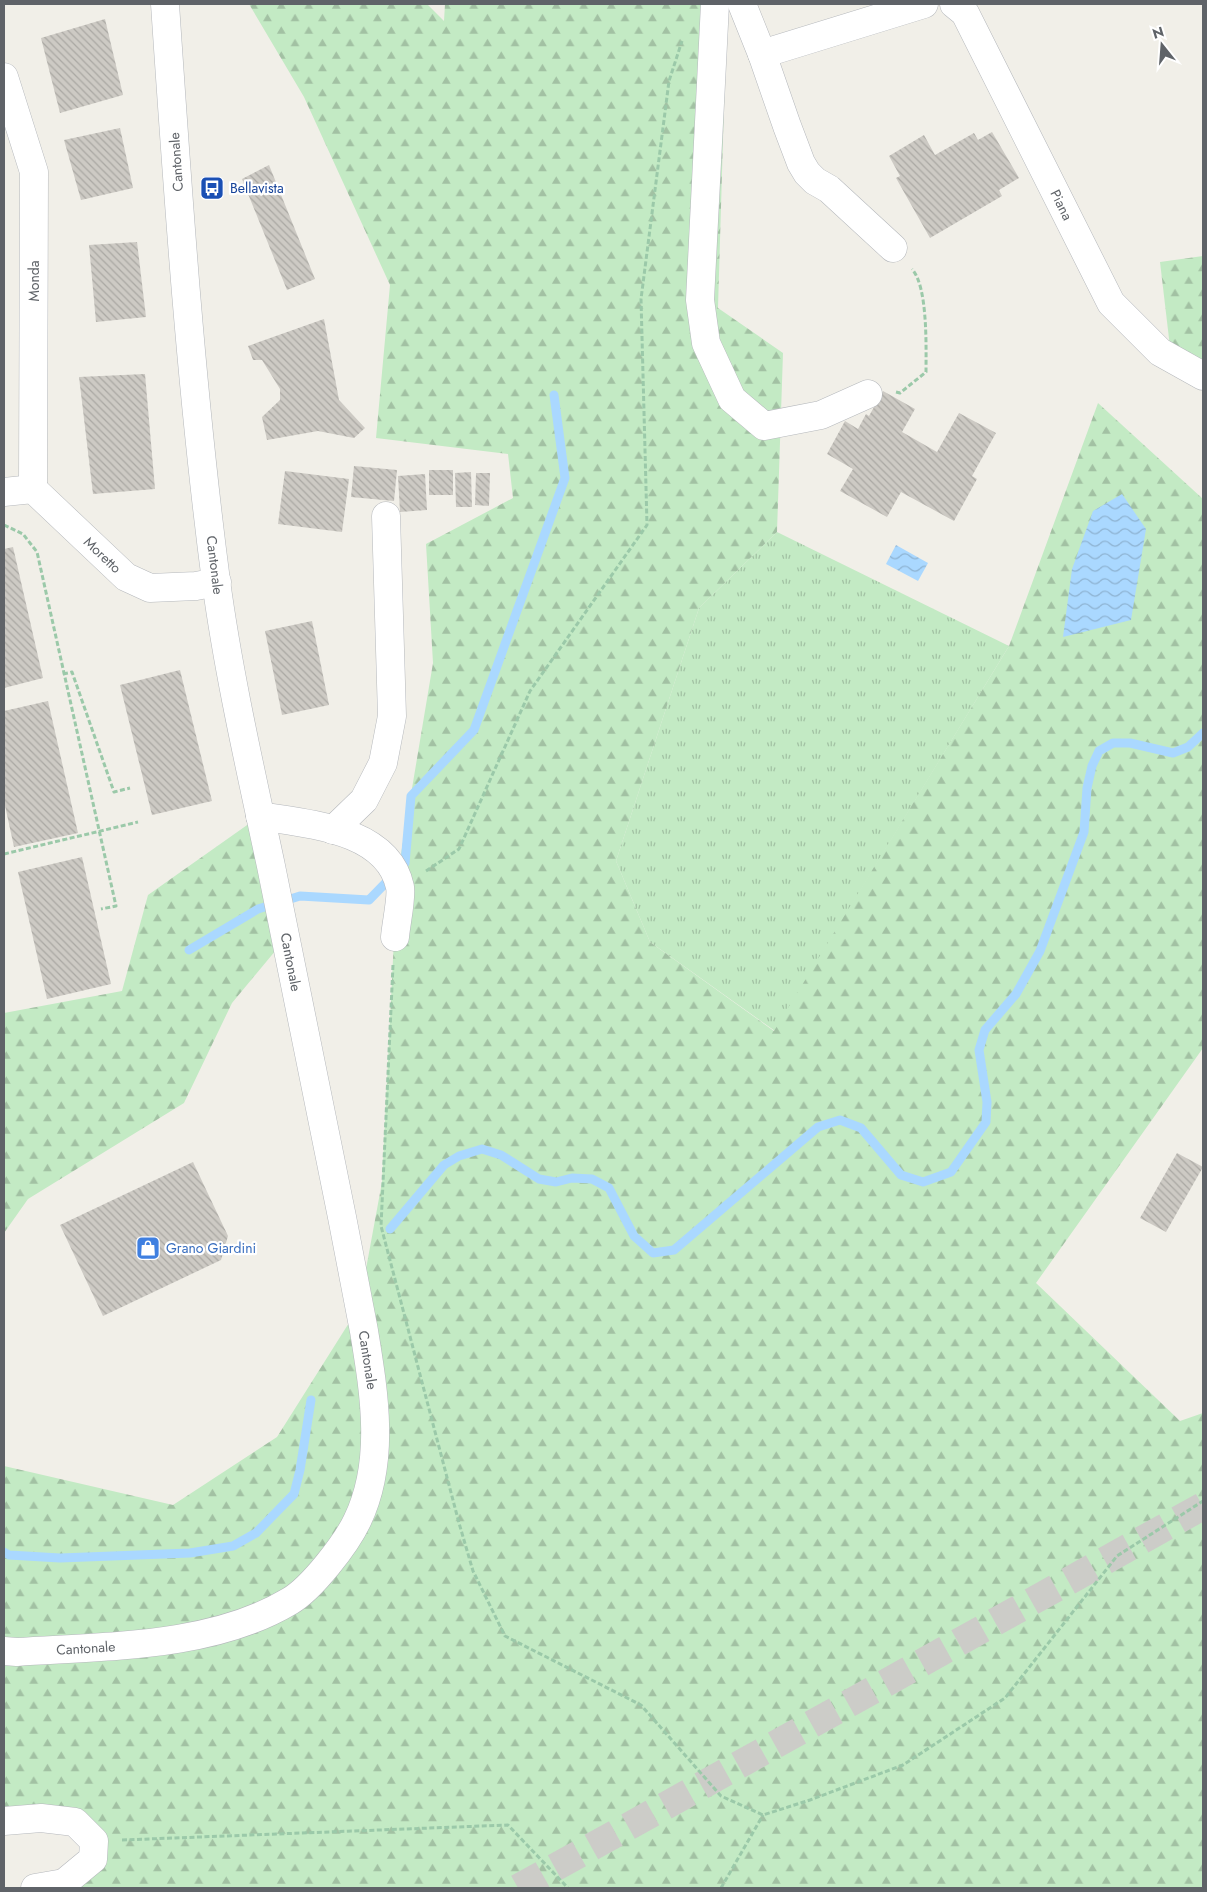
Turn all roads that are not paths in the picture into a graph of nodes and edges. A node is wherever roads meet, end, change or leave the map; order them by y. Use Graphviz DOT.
graph roads {
  1 [pos="165,4"];
  2 [pos="715,4"];
  3 [pos="742,4"];
  4 [pos="924,4"];
  5 [pos="954,4"];
  6 [pos="762,54"];
  7 [pos="4,77"];
  8 [pos="893,248"];
  9 [pos="1203,376"];
  10 [pos="868,394"];
  11 [pos="33,489"];
  12 [pos="4,492"];
  13 [pos="386,516"];
  14 [pos="216,582"];
  15 [pos="260,816"];
  16 [pos="333,830"];
  17 [pos="395,937"];
  18 [pos="4,1651"];
  19 [pos="4,1821"];
  20 [pos="35,1888"];
  1 -- 14 [label="street, Cantonale"];
  2 -- 10 [label="street"];
  3 -- 6 [label="street"];
  4 -- 6 [label="street"];
  5 -- 9 [label="street, Piana"];
  6 -- 8 [label="street"];
  7 -- 11 [label="street, Monda"];
  11 -- 12 [label="street"];
  11 -- 14 [label="street, Moretto"];
  13 -- 16 [label="street"];
  14 -- 15 [label="street, Cantonale"];
  15 -- 16 [label="street"];
  15 -- 18 [label="street, Cantonale"];
  16 -- 17 [label="street"];
  19 -- 20 [label="street"];
}
